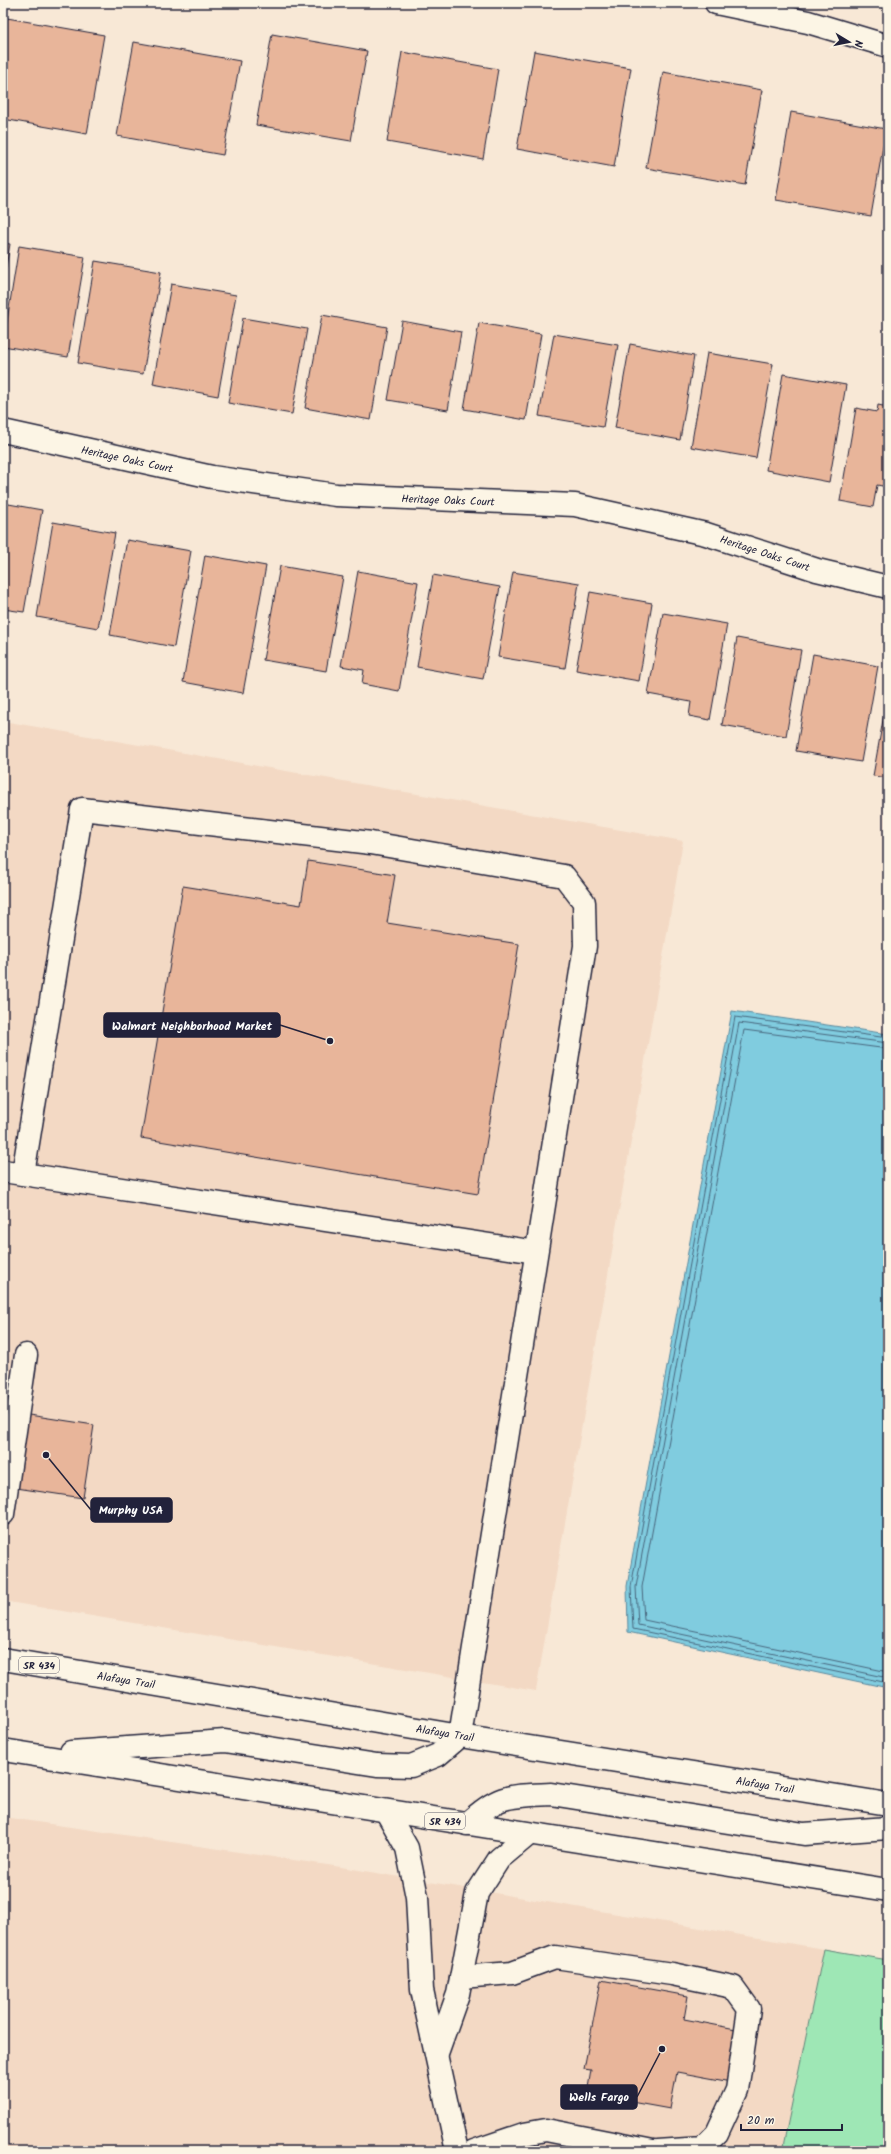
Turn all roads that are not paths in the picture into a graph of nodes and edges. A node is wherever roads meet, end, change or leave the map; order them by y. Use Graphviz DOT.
graph roads {
  1 [pos="716,3"];
  2 [pos="888,46"];
  3 [pos="3,431"];
  4 [pos="888,587"];
  5 [pos="13,1173"];
  6 [pos="536,1252"];
  7 [pos="26,1355"];
  8 [pos="3,1514"];
  9 [pos="3,1659"];
  10 [pos="460,1736"];
  11 [pos="3,1750"];
  12 [pos="32,1754"];
  13 [pos="888,1804"];
  14 [pos="386,1811"];
  15 [pos="467,1824"];
  16 [pos="888,1828"];
  17 [pos="529,1834"];
  18 [pos="888,1890"];
  19 [pos="461,1977"];
  20 [pos="437,2053"];
  21 [pos="457,2151"];
  22 [pos="474,2151"];
  23 [pos="653,2151"];
  24 [pos="658,2151"];
  1 -- 2 [label="main road"];
  3 -- 4 [label="main road, Heritage Oaks Court"];
  5 -- 6 [label="main road"];
  5 -- 6 [label="main road"];
  6 -- 10 [label="main road"];
  7 -- 8 [label="main road"];
  9 -- 10 [label="main road, Alafaya Trail / SR 434"];
  10 -- 12 [label="main road"];
  10 -- 13 [label="main road, Alafaya Trail / SR 434"];
  11 -- 12 [label="main road, SR 434"];
  12 -- 14 [label="main road, SR 434"];
  14 -- 15 [label="main road, SR 434"];
  14 -- 20 [label="main road"];
  15 -- 16 [label="main road"];
  15 -- 17 [label="main road, SR 434"];
  17 -- 18 [label="main road, SR 434"];
  17 -- 19 [label="main road"];
  19 -- 20 [label="main road"];
  19 -- 24 [label="main road"];
  20 -- 21 [label="main road"];
  22 -- 23 [label="main road"];
}
